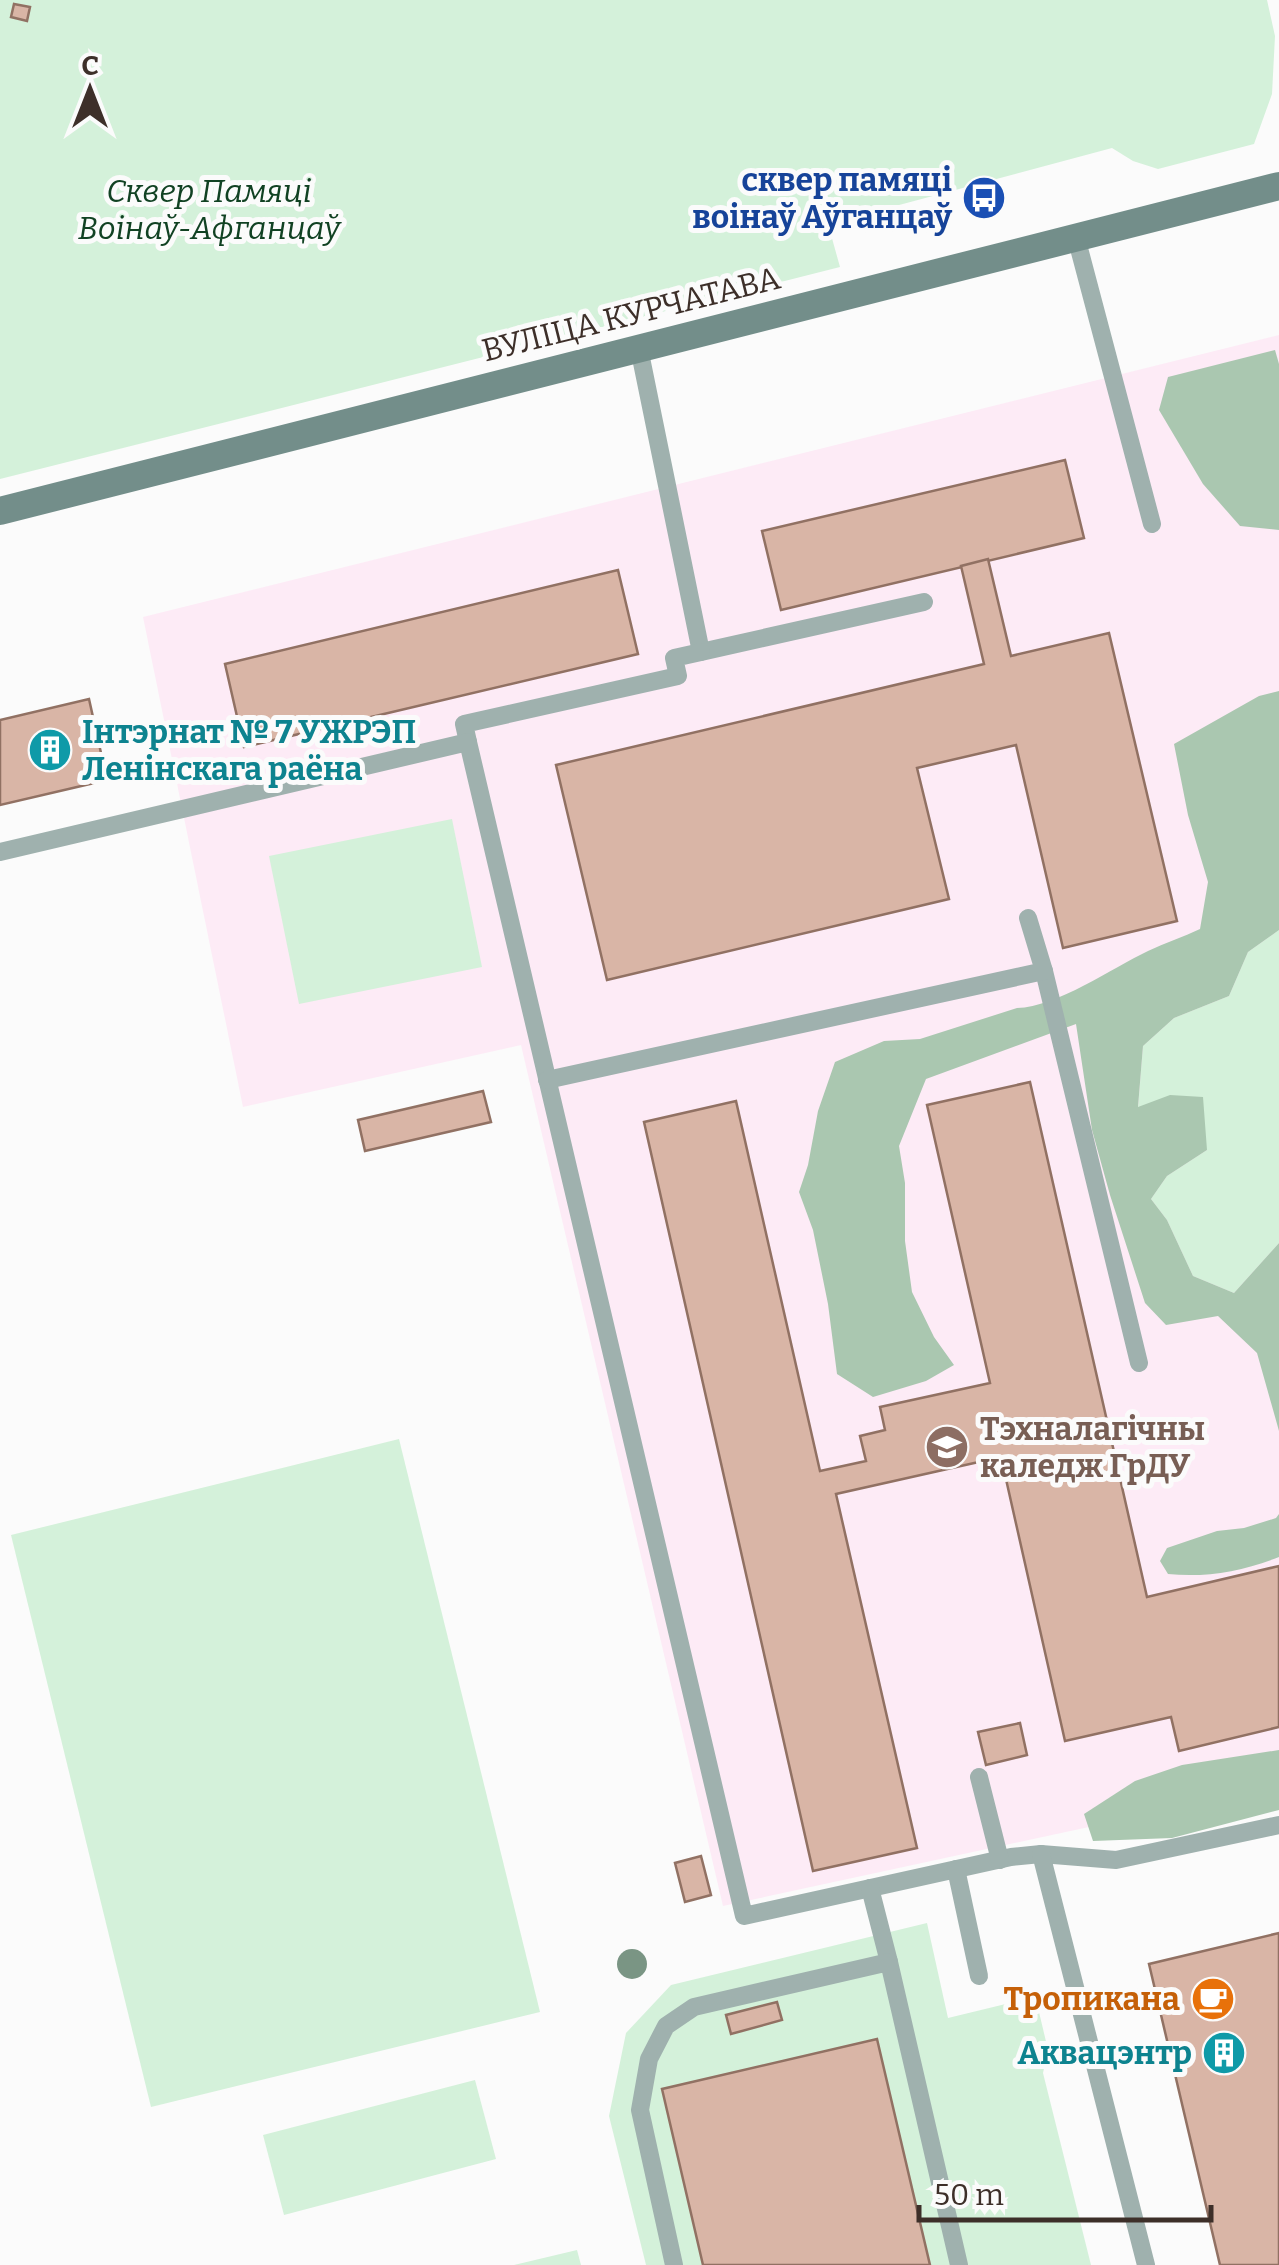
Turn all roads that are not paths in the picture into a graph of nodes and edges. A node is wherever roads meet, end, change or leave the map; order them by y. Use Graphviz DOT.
graph roads {
  1 [pos="1279,186"];
  2 [pos="1076,237"];
  3 [pos="640,348"];
  4 [pos="0,510"];
  5 [pos="1152,524"];
  6 [pos="924,602"];
  7 [pos="701,652"];
  8 [pos="468,742"];
  9 [pos="0,852"];
  10 [pos="1028,918"];
  11 [pos="1044,971"];
  12 [pos="548,1080"];
  13 [pos="1139,1363"];
  14 [pos="979,1777"];
  15 [pos="1279,1825"];
  16 [pos="1041,1854"];
  17 [pos="1000,1860"];
  18 [pos="956,1869"];
  19 [pos="870,1888"];
  20 [pos="889,1962"];
  21 [pos="979,1976"];
  22 [pos="674,2265"];
  23 [pos="958,2265"];
  24 [pos="1146,2265"];
  1 -- 2 [label="main road, ВУЛІЦА КУРЧАТАВА"];
  2 -- 3 [label="main road, ВУЛІЦА КУРЧАТАВА"];
  2 -- 5 [label="lane"];
  3 -- 4 [label="main road, ВУЛІЦА КУРЧАТАВА"];
  3 -- 7 [label="lane"];
  6 -- 7 [label="lane"];
  7 -- 8 [label="lane"];
  8 -- 9 [label="lane"];
  8 -- 12 [label="lane"];
  10 -- 11 [label="lane"];
  11 -- 12 [label="lane"];
  11 -- 13 [label="lane"];
  12 -- 19 [label="lane"];
  14 -- 17 [label="lane"];
  15 -- 16 [label="lane"];
  16 -- 17 [label="lane"];
  16 -- 24 [label="lane"];
  17 -- 18 [label="lane"];
  18 -- 19 [label="lane"];
  18 -- 21 [label="lane"];
  19 -- 20 [label="lane"];
  20 -- 22 [label="lane"];
  20 -- 23 [label="lane"];
}
